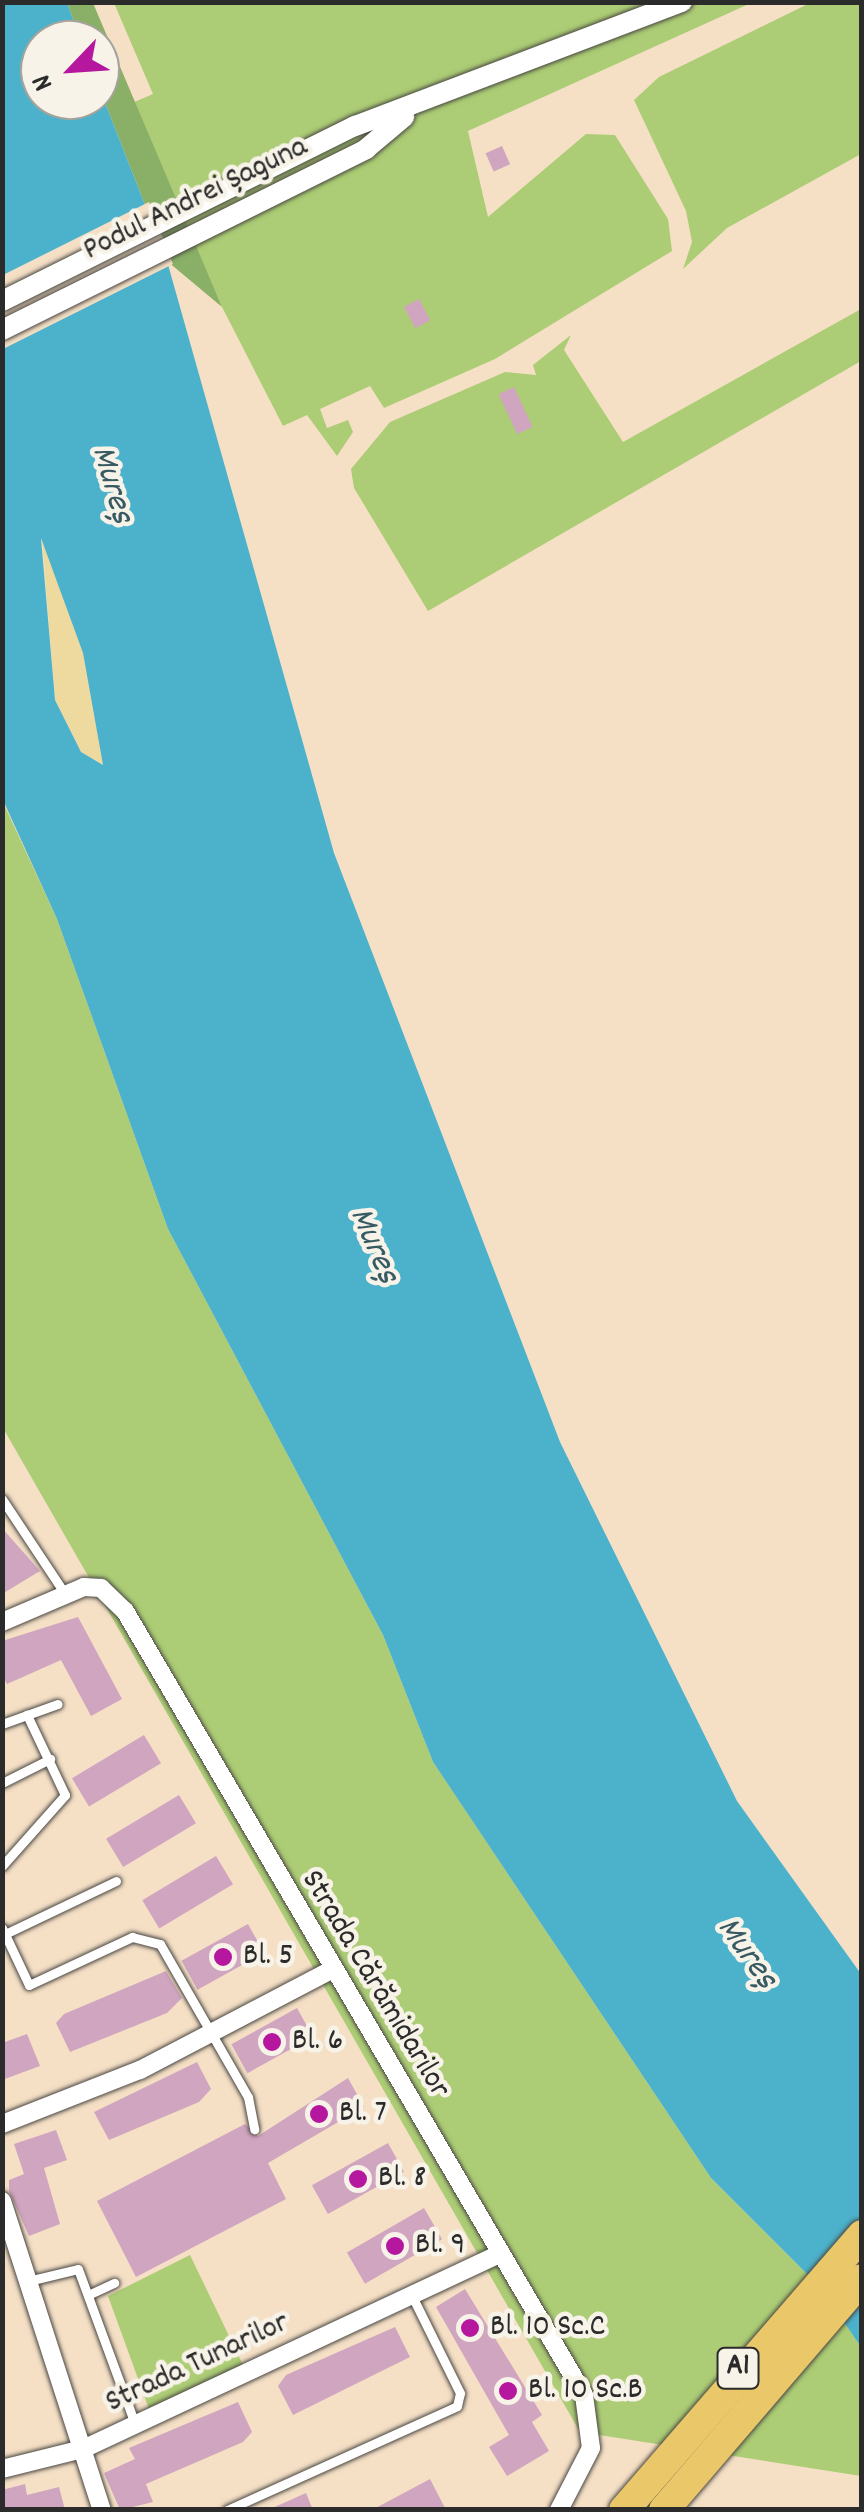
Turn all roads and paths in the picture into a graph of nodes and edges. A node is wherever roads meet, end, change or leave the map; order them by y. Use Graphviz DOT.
graph roads {
  1 [pos="682,2"];
  2 [pos="409,112"];
  3 [pos="2,301"];
  4 [pos="2,330"];
  5 [pos="2,1500"];
  6 [pos="65,1594"];
  7 [pos="2,1622"];
  8 [pos="58,1704"];
  9 [pos="27,1715"];
  10 [pos="2,1724"];
  11 [pos="50,1759"];
  12 [pos="2,1783"];
  13 [pos="2,1866"];
  14 [pos="116,1880"];
  15 [pos="4,1931"];
  16 [pos="329,1971"];
  17 [pos="216,2033"];
  18 [pos="2,2124"];
  19 [pos="254,2129"];
  20 [pos="2,2201"];
  21 [pos="862,2235"];
  22 [pos="500,2254"];
  23 [pos="862,2279"];
  24 [pos="28,2281"];
  25 [pos="114,2284"];
  26 [pos="88,2295"];
  27 [pos="413,2298"];
  28 [pos="136,2426"];
  29 [pos="82,2450"];
  30 [pos="2,2469"];
  31 [pos="102,2510"];
  32 [pos="227,2510"];
  33 [pos="559,2510"];
  34 [pos="624,2510"];
  35 [pos="664,2510"];
  1 -- 2 [label="street, Podul Andrei Șaguna"];
  2 -- 3 [label="street, Podul Andrei Șaguna"];
  2 -- 4 [label="street, Podul Andrei Șaguna"];
  5 -- 6 [label="lane"];
  6 -- 7 [label="street"];
  6 -- 16 [label="street, Strada Cărămidarilor"];
  8 -- 9 [label="lane"];
  9 -- 10 [label="lane"];
  9 -- 11 [label="lane"];
  11 -- 12 [label="lane"];
  11 -- 13 [label="lane"];
  14 -- 15 [label="lane"];
  15 -- 17 [label="lane"];
  16 -- 17 [label="street"];
  16 -- 22 [label="street, Strada Cărămidarilor"];
  17 -- 18 [label="street"];
  17 -- 19 [label="lane"];
  20 -- 24 [label="street"];
  21 -- 34 [label="highway, A1"];
  22 -- 27 [label="street, Strada Tunarilor"];
  22 -- 33 [label="street, Strada Cărămidarilor"];
  23 -- 35 [label="highway, A1"];
  24 -- 26 [label="lane"];
  24 -- 29 [label="street"];
  25 -- 26 [label="lane"];
  26 -- 28 [label="lane"];
  27 -- 28 [label="street, Strada Tunarilor"];
  27 -- 32 [label="lane"];
  28 -- 29 [label="street, Strada Tunarilor"];
  29 -- 30 [label="street, Strada Tunarilor"];
  29 -- 31 [label="street"];
}
